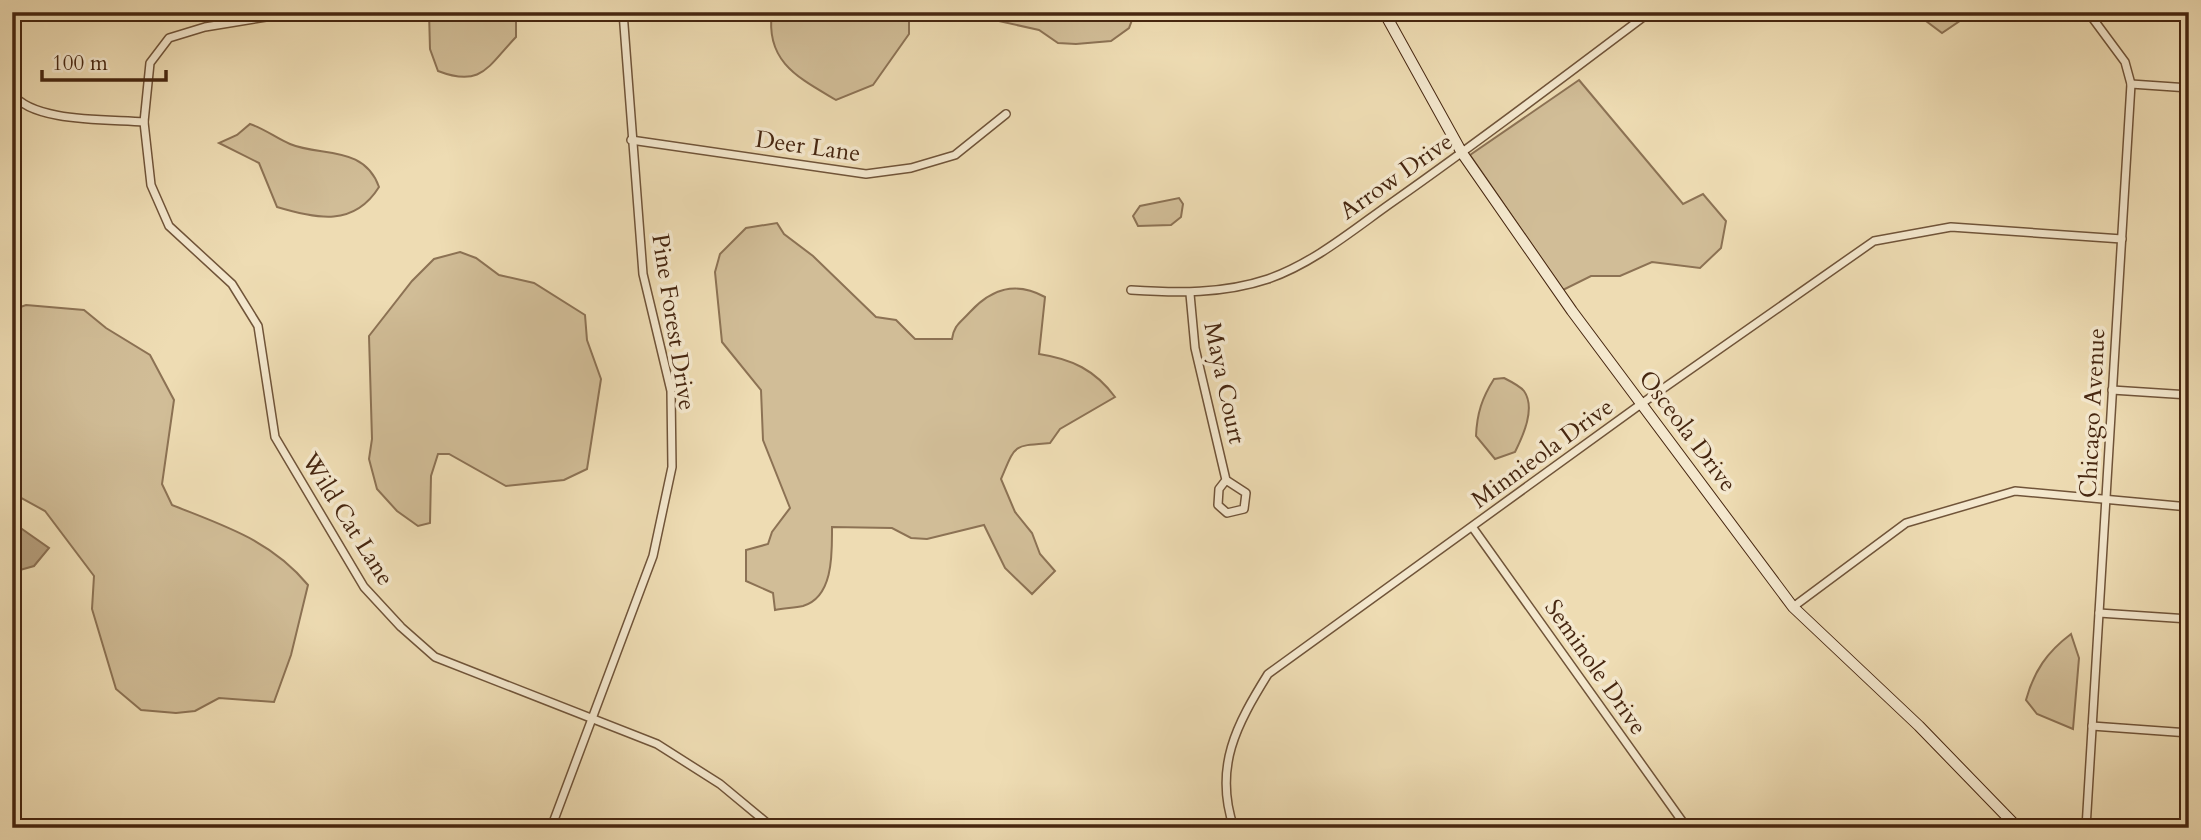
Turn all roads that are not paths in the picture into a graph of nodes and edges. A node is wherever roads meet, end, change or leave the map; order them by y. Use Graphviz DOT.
graph roads {
  1 [pos="297,12"];
  2 [pos="623,12"];
  3 [pos="1384,12"];
  4 [pos="1650,12"];
  5 [pos="2088,12"];
  6 [pos="2131,84"];
  7 [pos="2189,88"];
  8 [pos="12,93"];
  9 [pos="1006,114"];
  10 [pos="144,122"];
  11 [pos="631,140"];
  12 [pos="1462,153"];
  13 [pos="2122,239"];
  14 [pos="1131,290"];
  15 [pos="1190,294"];
  16 [pos="2112,390"];
  17 [pos="2189,395"];
  18 [pos="1641,404"];
  19 [pos="1226,480"];
  20 [pos="2106,501"];
  21 [pos="2189,507"];
  22 [pos="1473,528"];
  23 [pos="1793,607"];
  24 [pos="2099,613"];
  25 [pos="2189,619"];
  26 [pos="592,721"];
  27 [pos="2092,726"];
  28 [pos="2189,733"];
  29 [pos="551,828"];
  30 [pos="773,828"];
  31 [pos="1234,828"];
  32 [pos="1687,828"];
  33 [pos="2018,828"];
  34 [pos="2086,828"];
  1 -- 10 [label="street"];
  2 -- 11 [label="street, Pine Forest Drive"];
  3 -- 12 [label="street, Osceola Drive"];
  4 -- 12 [label="street, Arrow Drive"];
  5 -- 6 [label="street, Chicago Avenue"];
  6 -- 7 [label="street"];
  6 -- 13 [label="street, Chicago Avenue"];
  8 -- 10 [label="street"];
  9 -- 11 [label="street, Deer Lane"];
  10 -- 26 [label="street, Wild Cat Lane"];
  11 -- 26 [label="street, Pine Forest Drive"];
  12 -- 15 [label="street, Arrow Drive"];
  12 -- 18 [label="street, Osceola Drive"];
  13 -- 16 [label="street, Chicago Avenue"];
  13 -- 18 [label="street, Minnieola Drive"];
  14 -- 15 [label="street, Arrow Drive"];
  15 -- 19 [label="street, Maya Court"];
  16 -- 17 [label="street"];
  16 -- 20 [label="street, Chicago Avenue"];
  18 -- 22 [label="street, Minnieola Drive"];
  18 -- 23 [label="street, Osceola Drive"];
  19 -- 19 [label="street, Maya Court"];
  20 -- 21 [label="street"];
  20 -- 23 [label="street"];
  20 -- 24 [label="street, Chicago Avenue"];
  22 -- 31 [label="street, Minnieola Drive"];
  22 -- 32 [label="street, Seminole Drive"];
  23 -- 33 [label="street, Osceola Drive"];
  24 -- 25 [label="street"];
  24 -- 27 [label="street, Chicago Avenue"];
  26 -- 29 [label="street, Pine Forest Drive"];
  26 -- 30 [label="street, Wild Cat Lane"];
  27 -- 28 [label="street"];
  27 -- 34 [label="street, Chicago Avenue"];
}
